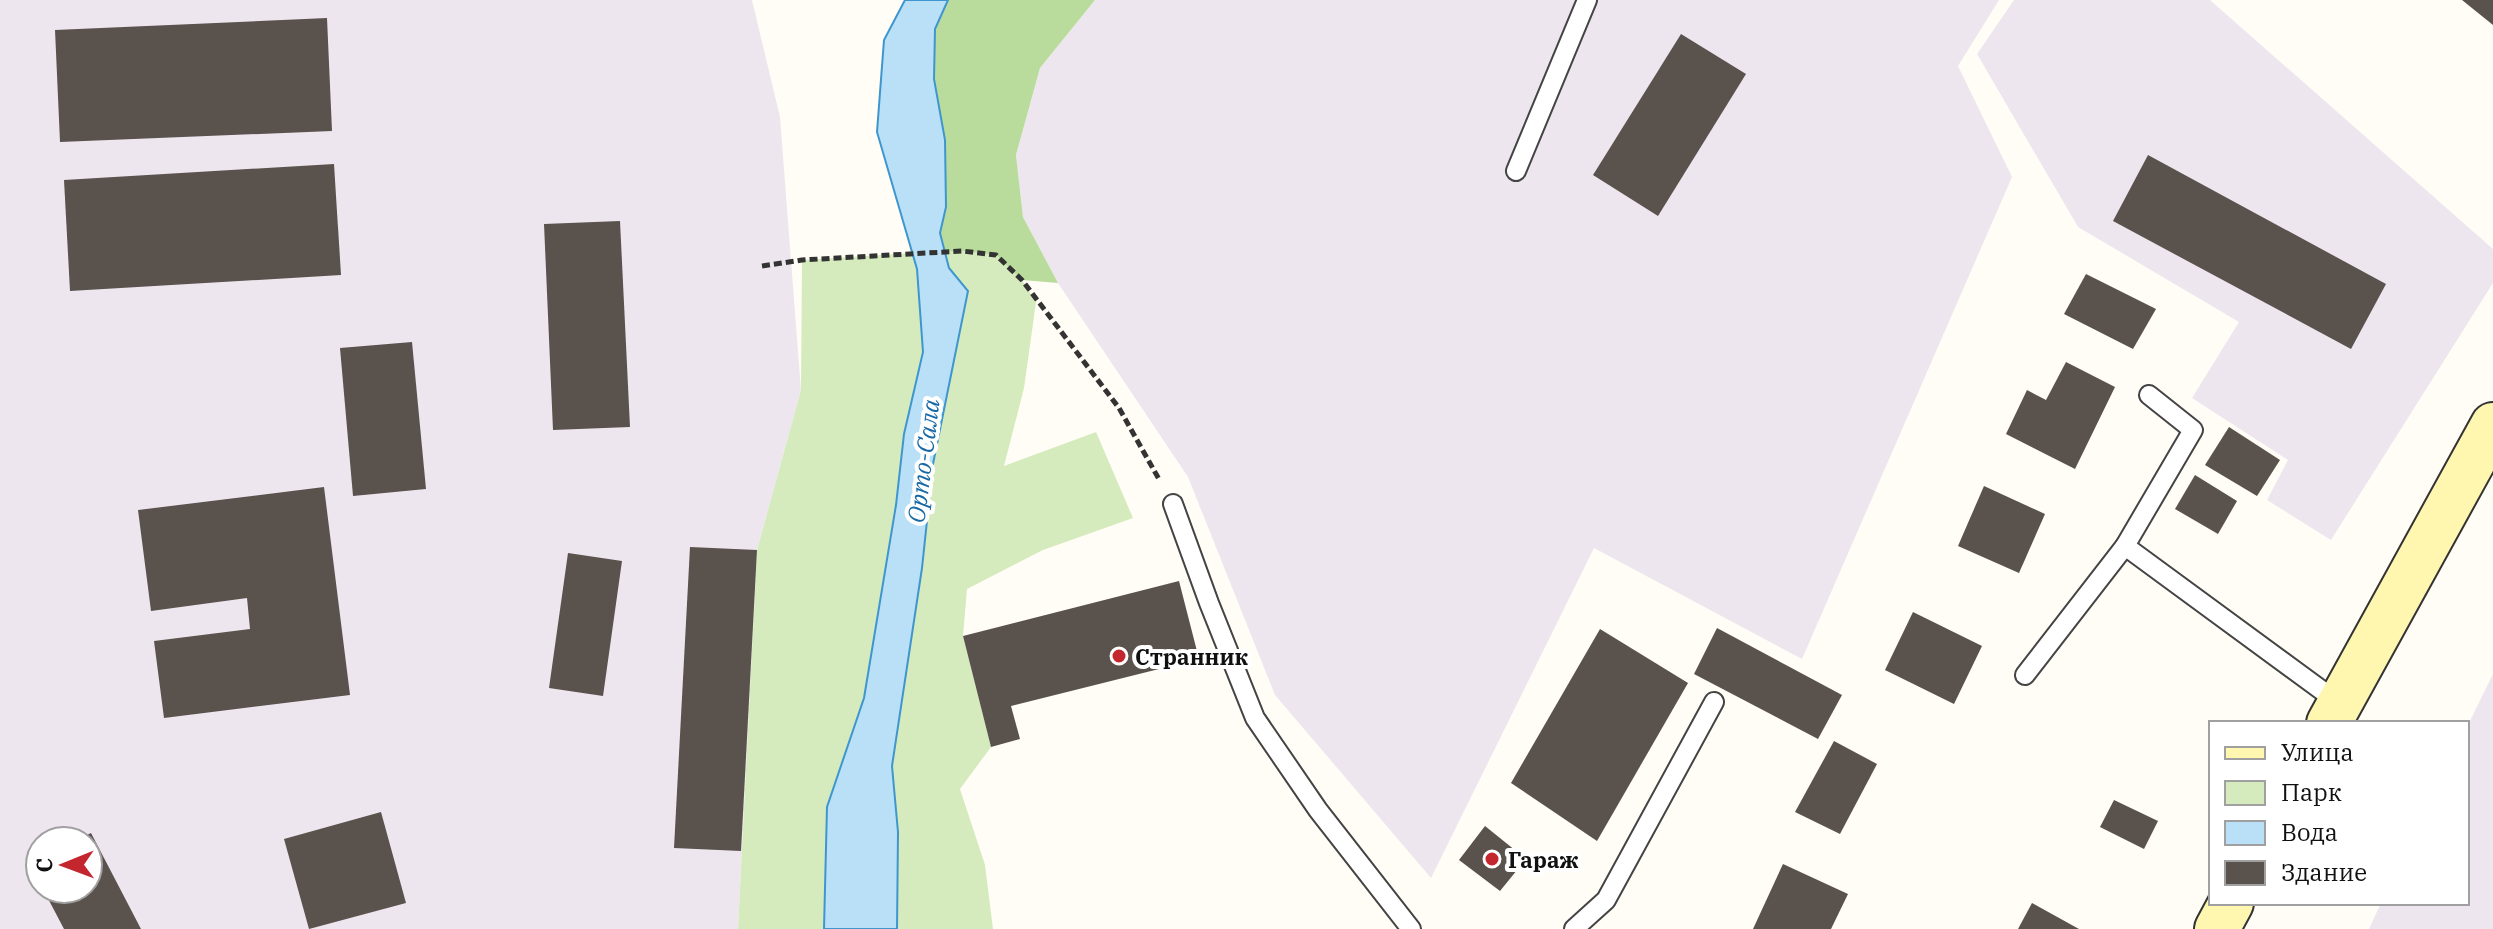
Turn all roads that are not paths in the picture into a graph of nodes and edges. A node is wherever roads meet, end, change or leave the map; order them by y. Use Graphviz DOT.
graph roads {
  1 [pos="1587,0"];
  2 [pos="1516,171"];
  3 [pos="2149,395"];
  4 [pos="2493,425"];
  5 [pos="1173,504"];
  6 [pos="2125,546"];
  7 [pos="2025,675"];
  8 [pos="1714,702"];
  9 [pos="2334,713"];
  10 [pos="2230,905"];
  11 [pos="1411,929"];
  12 [pos="1574,929"];
  13 [pos="2217,929"];
  1 -- 2 [label="lane"];
  3 -- 6 [label="lane"];
  4 -- 9 [label="street"];
  5 -- 11 [label="lane"];
  6 -- 7 [label="lane"];
  6 -- 9 [label="lane"];
  8 -- 12 [label="lane"];
  10 -- 13 [label="street"];
}
